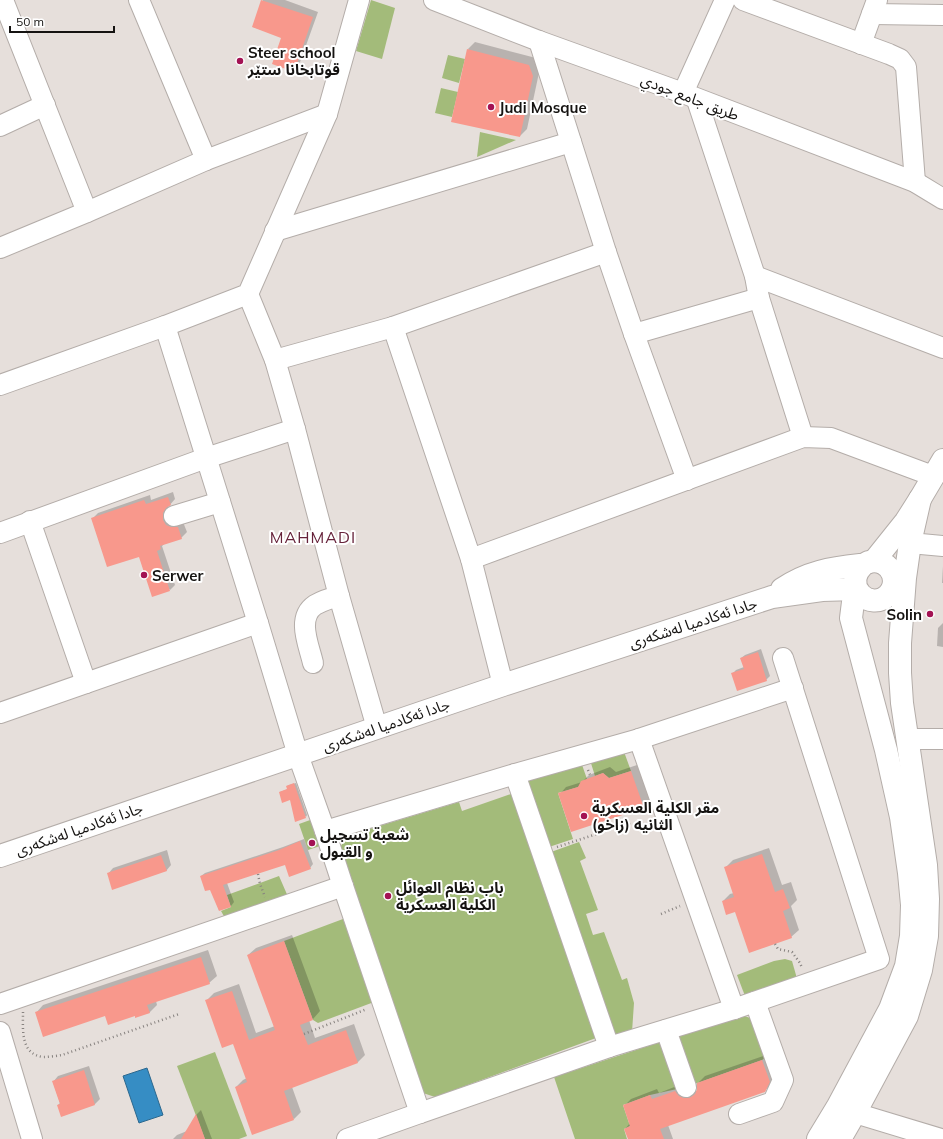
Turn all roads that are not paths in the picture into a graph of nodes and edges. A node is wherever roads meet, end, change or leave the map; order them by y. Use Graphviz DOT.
graph roads {
  1 [pos="3,0"];
  2 [pos="139,0"];
  3 [pos="359,0"];
  4 [pos="725,0"];
  5 [pos="743,0"];
  6 [pos="438,1"];
  7 [pos="875,7"];
  8 [pos="943,15"];
  9 [pos="539,41"];
  10 [pos="861,44"];
  11 [pos="690,96"];
  12 [pos="46,105"];
  13 [pos="326,114"];
  14 [pos="0,126"];
  15 [pos="571,142"];
  16 [pos="206,160"];
  17 [pos="915,182"];
  18 [pos="943,199"];
  19 [pos="87,212"];
  20 [pos="275,231"];
  21 [pos="0,248"];
  22 [pos="606,252"];
  23 [pos="755,276"];
  24 [pos="248,294"];
  25 [pos="759,298"];
  26 [pos="164,326"];
  27 [pos="393,327"];
  28 [pos="634,334"];
  29 [pos="943,348"];
  30 [pos="275,360"];
  31 [pos="0,385"];
  32 [pos="295,429"];
  33 [pos="803,437"];
  34 [pos="206,458"];
  35 [pos="938,468"];
  36 [pos="687,480"];
  37 [pos="920,499"];
  38 [pos="220,502"];
  39 [pos="174,516"];
  40 [pos="30,521"];
  41 [pos="0,533"];
  42 [pos="910,543"];
  43 [pos="943,546"];
  44 [pos="471,559"];
  45 [pos="868,563"];
  46 [pos="893,580"];
  47 [pos="857,591"];
  48 [pos="339,596"];
  49 [pos="772,597"];
  50 [pos="902,612"];
  51 [pos="258,623"];
  52 [pos="783,658"];
  53 [pos="314,663"];
  54 [pos="86,683"];
  55 [pos="503,685"];
  56 [pos="793,688"];
  57 [pos="0,712"];
  58 [pos="378,728"];
  59 [pos="639,739"];
  60 [pos="907,739"];
  61 [pos="943,739"];
  62 [pos="298,755"];
  63 [pos="515,774"];
  64 [pos="325,831"];
  65 [pos="0,856"];
  66 [pos="342,886"];
  67 [pos="755,1002"];
  68 [pos="0,1004"];
  69 [pos="734,1009"];
  70 [pos="666,1030"];
  71 [pos="0,1032"];
  72 [pos="609,1047"];
  73 [pos="686,1087"];
  74 [pos="846,1110"];
  75 [pos="420,1113"];
  76 [pos="739,1114"];
  77 [pos="32,1139"];
  78 [pos="347,1139"];
  79 [pos="818,1139"];
  80 [pos="840,1139"];
  81 [pos="941,1139"];
  1 -- 12 [label="street"];
  2 -- 16 [label="street"];
  3 -- 13 [label="street"];
  4 -- 11 [label="street"];
  5 -- 10 [label="street"];
  6 -- 9 [label="street, طريق جامع جودي"];
  7 -- 8 [label="street"];
  7 -- 10 [label="street"];
  9 -- 11 [label="street, طريق جامع جودي"];
  9 -- 15 [label="street"];
  10 -- 17 [label="street"];
  11 -- 17 [label="street, طريق جامع جودي"];
  11 -- 23 [label="street"];
  12 -- 14 [label="street"];
  12 -- 19 [label="street"];
  13 -- 16 [label="street"];
  13 -- 20 [label="street"];
  15 -- 20 [label="street"];
  15 -- 22 [label="street"];
  16 -- 19 [label="street"];
  17 -- 18 [label="street, طريق جامع جودي"];
  19 -- 21 [label="street"];
  20 -- 24 [label="street"];
  22 -- 27 [label="street"];
  22 -- 28 [label="street"];
  23 -- 25 [label="street"];
  23 -- 29 [label="street"];
  24 -- 26 [label="street"];
  24 -- 30 [label="street"];
  25 -- 28 [label="street"];
  25 -- 33 [label="street"];
  26 -- 31 [label="street"];
  26 -- 34 [label="street"];
  27 -- 30 [label="street"];
  27 -- 44 [label="street"];
  28 -- 36 [label="street"];
  30 -- 32 [label="street"];
  32 -- 34 [label="street"];
  32 -- 48 [label="street"];
  33 -- 35 [label="street"];
  33 -- 36 [label="street"];
  34 -- 38 [label="street"];
  34 -- 40 [label="street"];
  35 -- 37 [label="main road"];
  36 -- 44 [label="street"];
  37 -- 42 [label="main road"];
  37 -- 45 [label="main road"];
  38 -- 39 [label="street"];
  38 -- 51 [label="street"];
  40 -- 41 [label="street"];
  40 -- 54 [label="street"];
  42 -- 43 [label="street"];
  42 -- 46 [label="main road"];
  42 -- 50 [label="main road"];
  44 -- 55 [label="street"];
  45 -- 46 [label="main road"];
  45 -- 47 [label="main road"];
  45 -- 49 [label="main road"];
  46 -- 47 [label="main road"];
  46 -- 50 [label="main road"];
  47 -- 49 [label="main road"];
  47 -- 74 [label="main road"];
  48 -- 53 [label="street"];
  48 -- 58 [label="street"];
  49 -- 55 [label="main road, جادا ئه‌كادميا له‌شكه‌رى"];
  50 -- 60 [label="main road"];
  51 -- 54 [label="street"];
  51 -- 62 [label="street"];
  52 -- 56 [label="street"];
  54 -- 57 [label="street"];
  55 -- 58 [label="main road, جادا ئه‌كادميا له‌شكه‌رى"];
  56 -- 59 [label="street"];
  56 -- 67 [label="street"];
  58 -- 62 [label="main road, جادا ئه‌كادميا له‌شكه‌رى"];
  59 -- 63 [label="street"];
  59 -- 69 [label="street"];
  60 -- 61 [label="street"];
  60 -- 74 [label="main road"];
  62 -- 64 [label="street"];
  62 -- 65 [label="main road, جادا ئه‌كادميا له‌شكه‌رى"];
  63 -- 64 [label="street"];
  63 -- 72 [label="street"];
  64 -- 66 [label="street"];
  66 -- 68 [label="street"];
  66 -- 75 [label="street"];
  67 -- 69 [label="street"];
  67 -- 76 [label="street"];
  69 -- 70 [label="street"];
  70 -- 72 [label="street"];
  70 -- 73 [label="street"];
  71 -- 77 [label="street"];
  72 -- 75 [label="street"];
  74 -- 79 [label="main road"];
  74 -- 80 [label="main road"];
  74 -- 81 [label="street"];
  75 -- 78 [label="street"];
}
